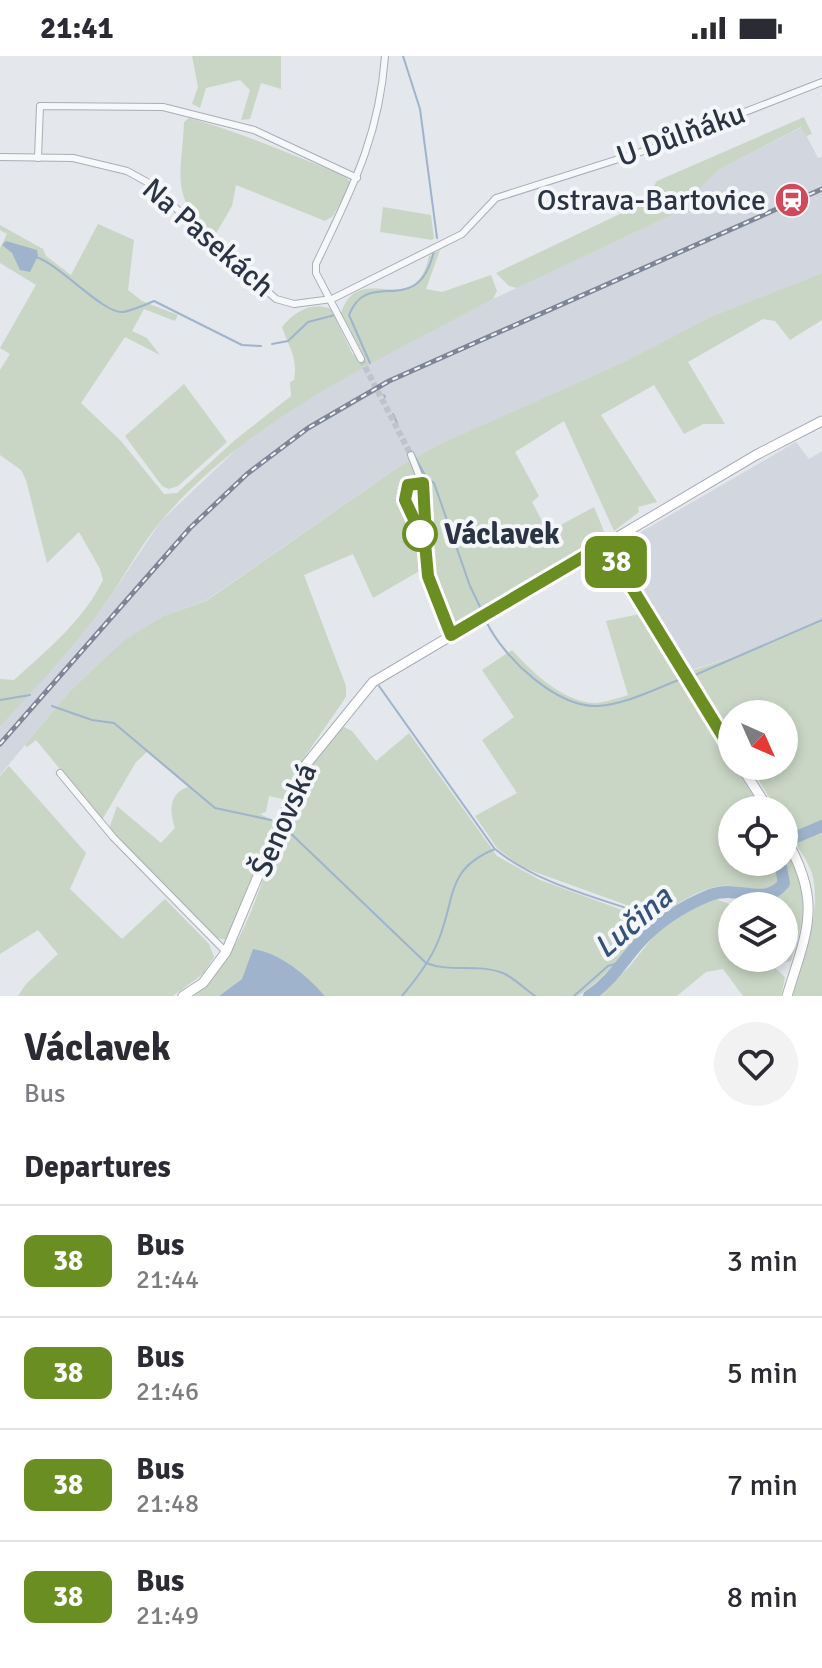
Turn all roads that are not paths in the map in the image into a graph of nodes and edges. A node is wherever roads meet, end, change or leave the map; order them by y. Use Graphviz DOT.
graph roads {
  1 [pos="385,56"];
  2 [pos="822,82"];
  3 [pos="0,157"];
  4 [pos="38,158"];
  5 [pos="357,178"];
  6 [pos="332,299"];
  7 [pos="361,359"];
  8 [pos="822,421"];
  9 [pos="411,455"];
  10 [pos="605,544"];
  11 [pos="451,635"];
  12 [pos="718,727"];
  13 [pos="60,773"];
  14 [pos="798,856"];
  15 [pos="226,952"];
  16 [pos="183,996"];
  17 [pos="787,996"];
  1 -- 5 [label="street"];
  2 -- 6 [label="street, U Důlňáku"];
  3 -- 4 [label="street, Na Pasekách"];
  4 -- 5 [label="street"];
  4 -- 6 [label="street, Na Pasekách"];
  5 -- 6 [label="street"];
  6 -- 7 [label="street"];
  8 -- 10 [label="street, Šenovská"];
  9 -- 11 [label="street"];
  10 -- 11 [label="street, Šenovská"];
  10 -- 12 [label="street"];
  11 -- 15 [label="street, Šenovská"];
  13 -- 15 [label="street"];
  14 -- 17 [label="street"];
  15 -- 16 [label="street, Šenovská"];
}
